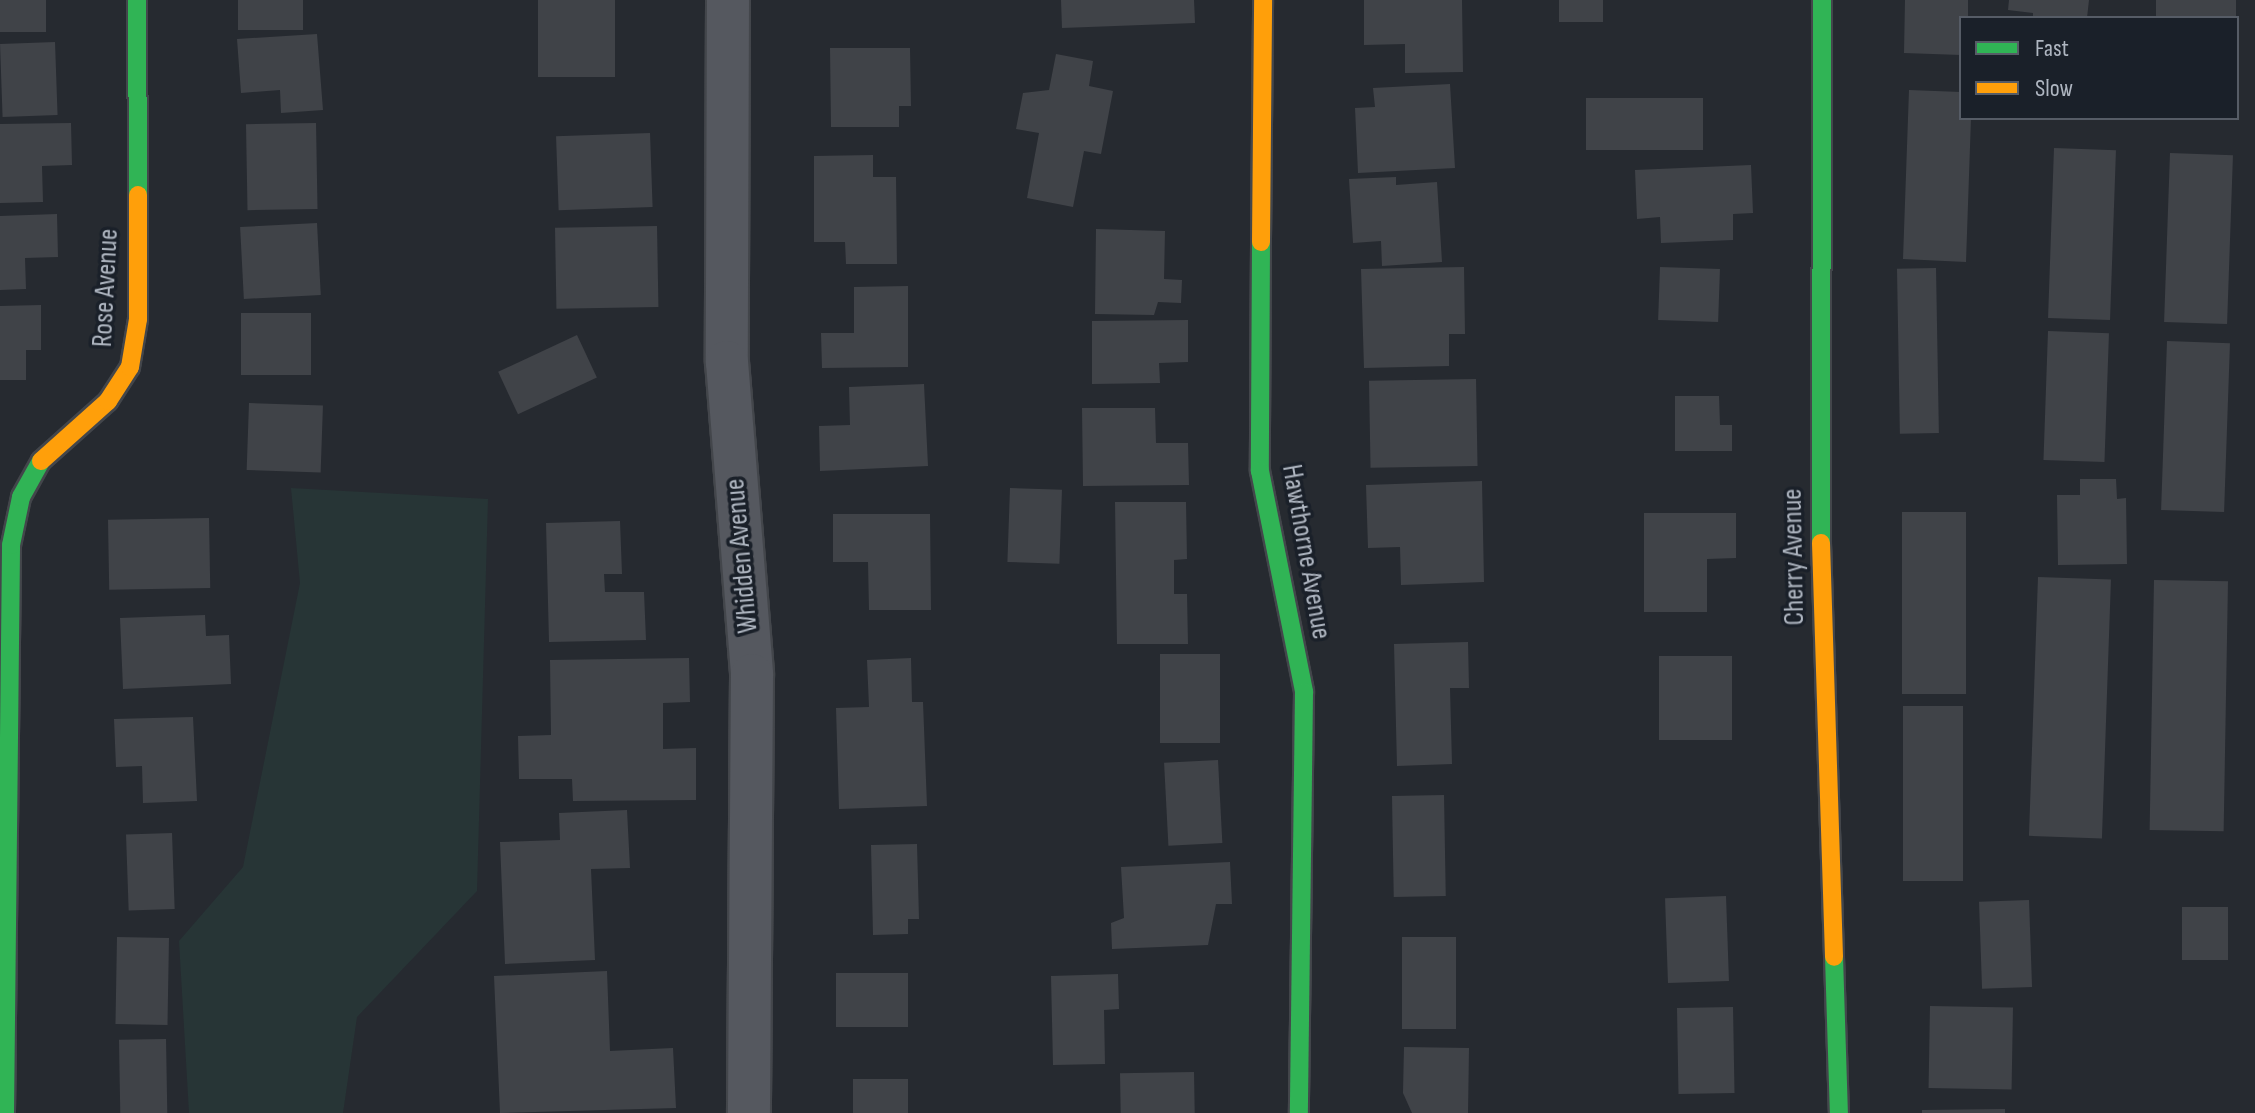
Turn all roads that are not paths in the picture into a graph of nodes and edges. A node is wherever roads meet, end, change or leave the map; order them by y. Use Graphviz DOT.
graph roads {
  1 [pos="137,0"];
  2 [pos="728,0"];
  3 [pos="1263,0"];
  4 [pos="1822,0"];
  5 [pos="5,1113"];
  6 [pos="749,1113"];
  7 [pos="1299,1113"];
  8 [pos="1839,1113"];
  1 -- 5 [label="street, Rose Avenue"];
  2 -- 6 [label="street, Whidden Avenue"];
  3 -- 7 [label="street, Hawthorne Avenue"];
  4 -- 8 [label="street, Cherry Avenue"];
}
